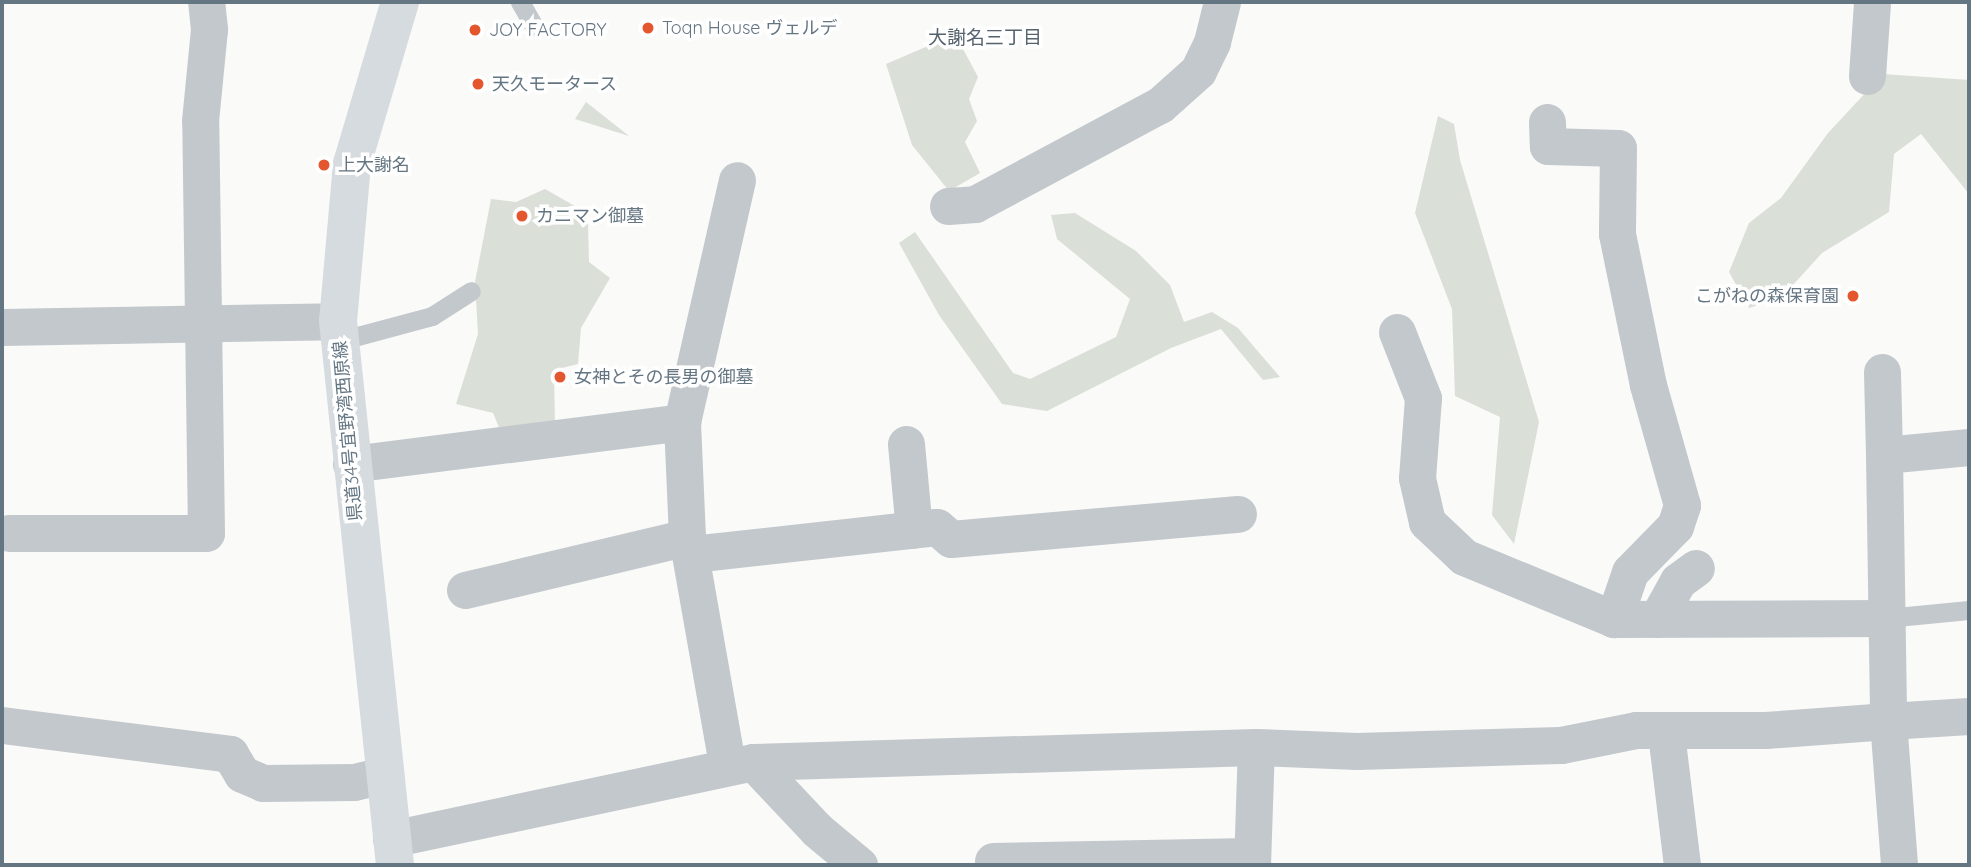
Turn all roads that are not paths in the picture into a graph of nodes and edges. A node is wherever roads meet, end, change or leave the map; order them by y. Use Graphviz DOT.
graph roads {
  1 [pos="206,2"];
  2 [pos="400,2"];
  3 [pos="520,2"];
  4 [pos="1222,2"];
  5 [pos="1872,2"];
  6 [pos="534,26"];
  7 [pos="1867,76"];
  8 [pos="1547,122"];
  9 [pos="737,180"];
  10 [pos="948,206"];
  11 [pos="471,291"];
  12 [pos="2,327"];
  13 [pos="200,327"];
  14 [pos="339,331"];
  15 [pos="1397,332"];
  16 [pos="1882,372"];
  17 [pos="682,422"];
  18 [pos="906,444"];
  19 [pos="1969,447"];
  20 [pos="1884,455"];
  21 [pos="351,464"];
  22 [pos="1238,514"];
  23 [pos="914,530"];
  24 [pos="9,533"];
  25 [pos="690,546"];
  26 [pos="1696,568"];
  27 [pos="465,590"];
  28 [pos="1969,610"];
  29 [pos="1886,618"];
  30 [pos="1614,619"];
  31 [pos="1657,619"];
  32 [pos="1969,716"];
  33 [pos="1888,721"];
  34 [pos="2,725"];
  35 [pos="1666,733"];
  36 [pos="1256,747"];
  37 [pos="740,763"];
  38 [pos="384,775"];
  39 [pos="393,852"];
  40 [pos="993,861"];
  41 [pos="1251,861"];
  42 [pos="859,865"];
  43 [pos="1682,865"];
  44 [pos="1899,865"];
  1 -- 13 [label="street"];
  2 -- 14 [label="main road, 県道34号宜野湾西原線"];
  3 -- 6 [label="lane"];
  4 -- 10 [label="street"];
  5 -- 7 [label="street"];
  8 -- 30 [label="street"];
  9 -- 17 [label="street"];
  11 -- 14 [label="lane"];
  12 -- 13 [label="street"];
  13 -- 14 [label="street"];
  13 -- 24 [label="street"];
  14 -- 21 [label="main road, 県道34号宜野湾西原線"];
  15 -- 30 [label="street"];
  16 -- 20 [label="street"];
  17 -- 21 [label="street"];
  17 -- 25 [label="street"];
  18 -- 23 [label="street"];
  19 -- 20 [label="street"];
  20 -- 29 [label="street"];
  21 -- 38 [label="main road, 県道34号宜野湾西原線"];
  22 -- 23 [label="street"];
  23 -- 25 [label="street"];
  25 -- 27 [label="street"];
  25 -- 37 [label="street"];
  26 -- 31 [label="street"];
  28 -- 29 [label="lane"];
  29 -- 31 [label="street"];
  29 -- 33 [label="street"];
  30 -- 31 [label="street"];
  32 -- 33 [label="street"];
  33 -- 35 [label="street"];
  33 -- 44 [label="street"];
  34 -- 38 [label="street"];
  35 -- 36 [label="street"];
  35 -- 43 [label="street"];
  36 -- 37 [label="street"];
  36 -- 41 [label="street"];
  37 -- 39 [label="street"];
  37 -- 42 [label="street"];
  38 -- 39 [label="main road, 県道34号宜野湾西原線"];
  40 -- 41 [label="street"];
}
